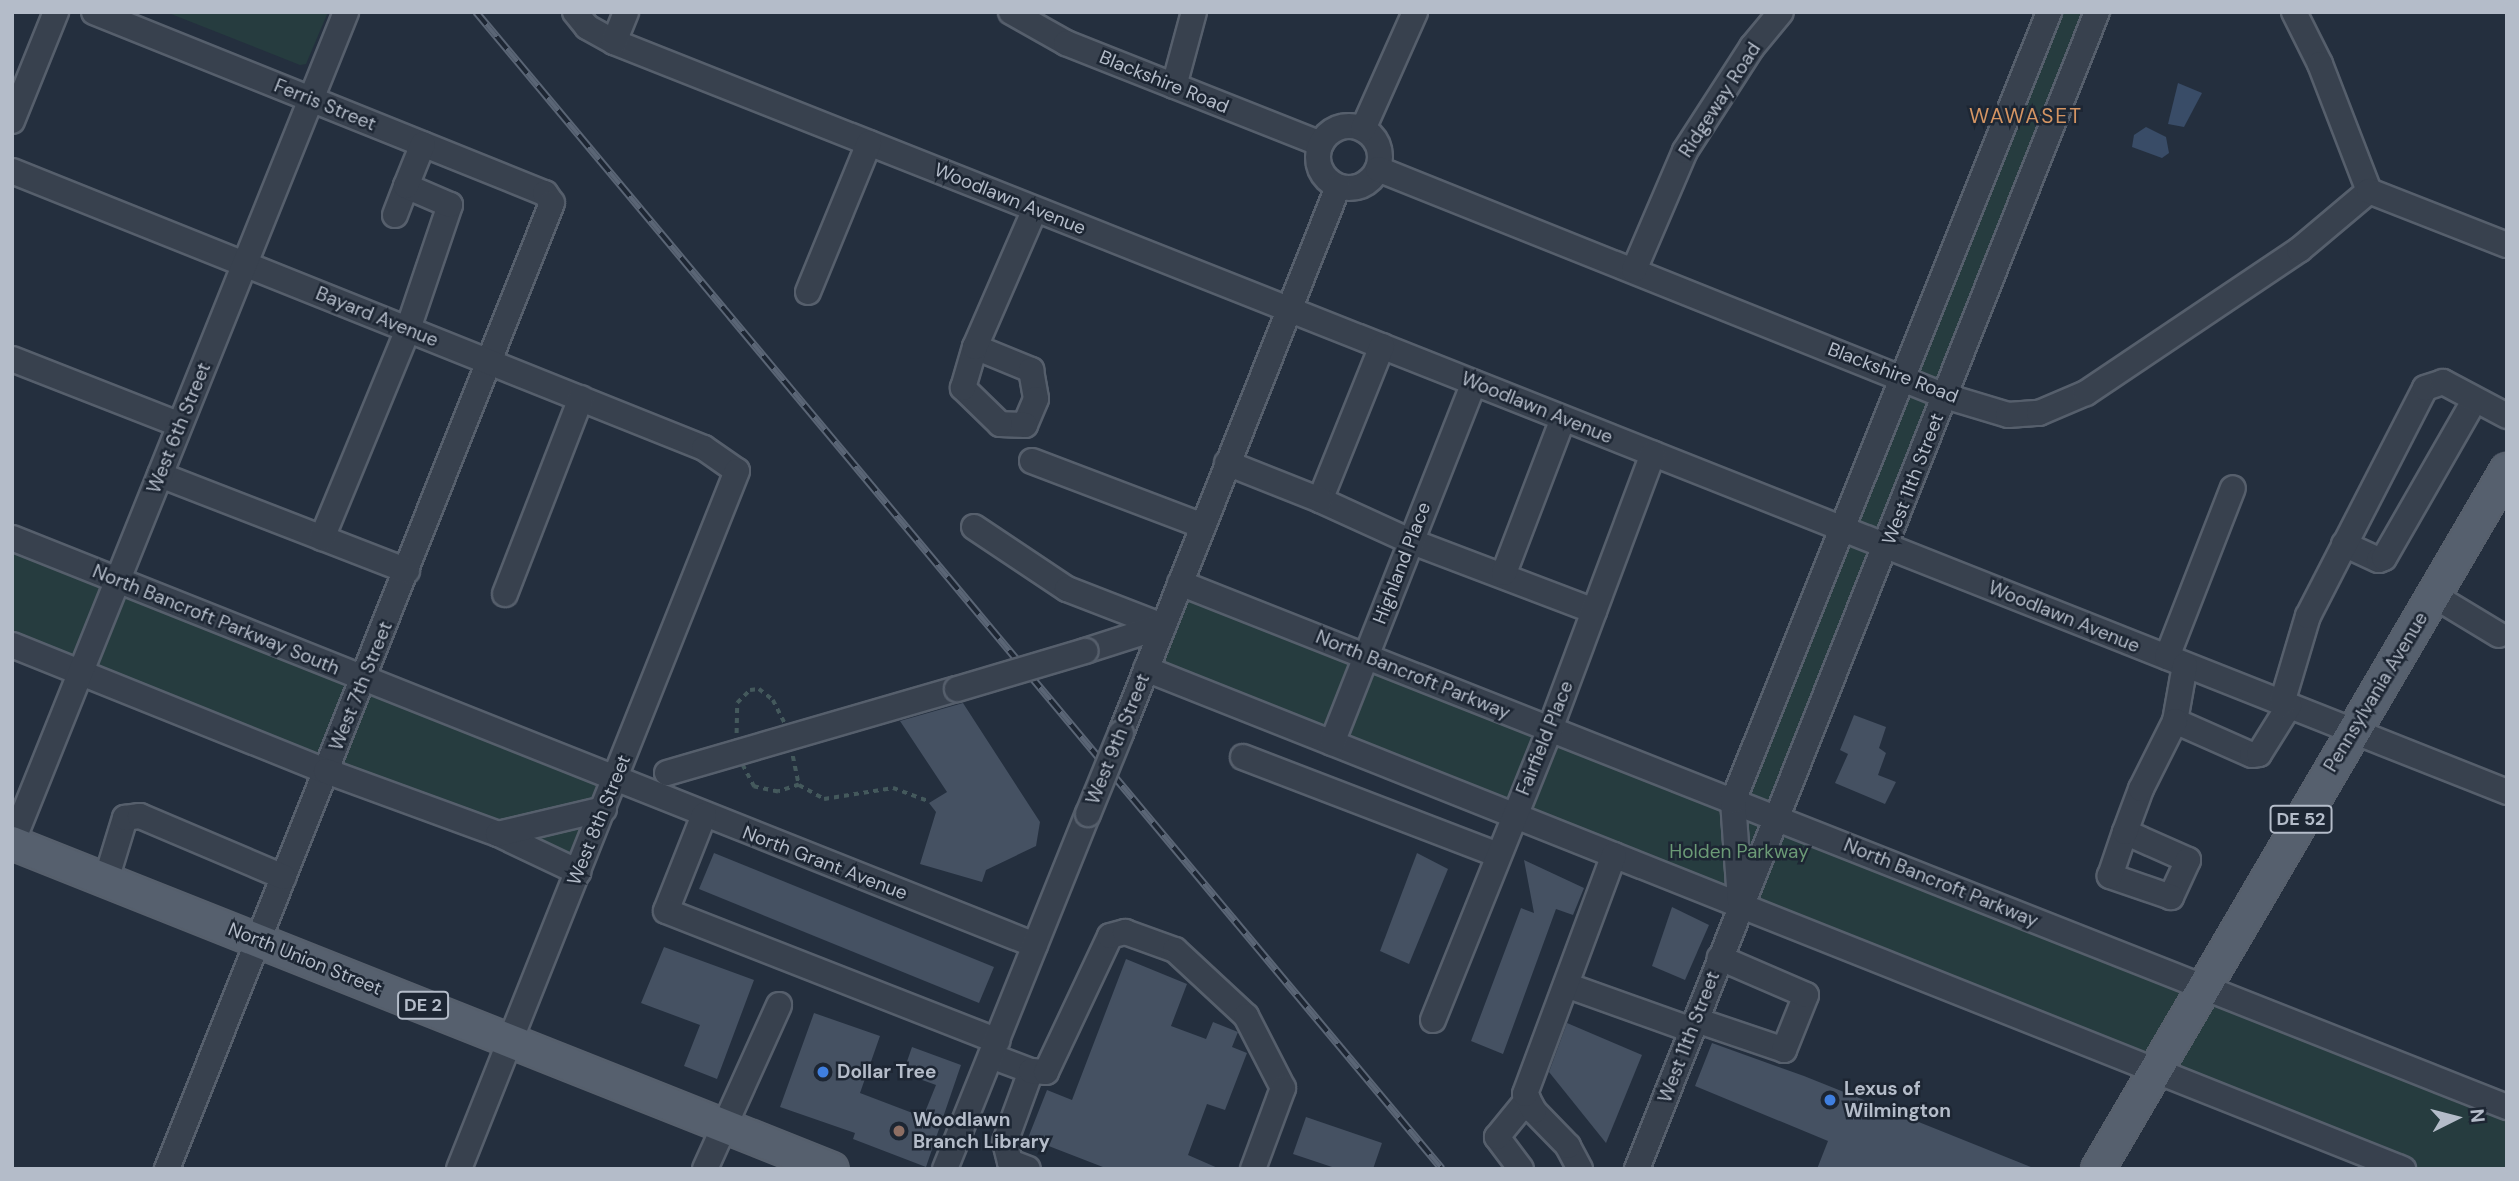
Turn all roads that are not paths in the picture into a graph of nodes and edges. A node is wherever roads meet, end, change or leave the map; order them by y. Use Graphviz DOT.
graph roads {
  1 [pos="56,12"];
  2 [pos="94,12"];
  3 [pos="345,12"];
  4 [pos="575,12"];
  5 [pos="626,12"];
  6 [pos="1011,12"];
  7 [pos="1194,12"];
  8 [pos="1415,12"];
  9 [pos="1781,12"];
  10 [pos="2049,12"];
  11 [pos="2097,12"];
  12 [pos="2294,12"];
  13 [pos="614,43"];
  14 [pos="1174,86"];
  15 [pos="311,99"];
  16 [pos="12,121"];
  17 [pos="1363,129"];
  18 [pos="869,143"];
  19 [pos="423,144"];
  20 [pos="1321,145"];
  21 [pos="1378,169"];
  22 [pos="12,171"];
  23 [pos="406,186"];
  24 [pos="1338,187"];
  25 [pos="2369,191"];
  26 [pos="552,202"];
  27 [pos="1035,209"];
  28 [pos="395,215"];
  29 [pos="2507,245"];
  30 [pos="245,264"];
  31 [pos="1634,270"];
  32 [pos="808,292"];
  33 [pos="1288,309"];
  34 [pos="408,329"];
  35 [pos="1382,346"];
  36 [pos="975,347"];
  37 [pos="12,359"];
  38 [pos="491,362"];
  39 [pos="1902,378"];
  40 [pos="1474,383"];
  41 [pos="1945,396"];
  42 [pos="581,398"];
  43 [pos="2474,401"];
  44 [pos="2507,416"];
  45 [pos="1562,421"];
  46 [pos="180,425"];
  47 [pos="1653,454"];
  48 [pos="1032,461"];
  49 [pos="1227,463"];
  50 [pos="2507,470"];
  51 [pos="737,471"];
  52 [pos="160,475"];
  53 [pos="2234,488"];
  54 [pos="1320,500"];
  55 [pos="1203,526"];
  56 [pos="974,527"];
  57 [pos="1842,528"];
  58 [pos="12,538"];
  59 [pos="322,538"];
  60 [pos="1410,541"];
  61 [pos="2344,544"];
  62 [pos="1887,547"];
  63 [pos="407,571"];
  64 [pos="1504,573"];
  65 [pos="118,579"];
  66 [pos="1180,583"];
  67 [pos="505,594"];
  68 [pos="2433,595"];
  69 [pos="1594,611"];
  70 [pos="1163,626"];
  71 [pos="2499,635"];
  72 [pos="12,645"];
  73 [pos="1365,656"];
  74 [pos="2176,661"];
  75 [pos="1146,669"];
  76 [pos="80,673"];
  77 [pos="363,681"];
  78 [pos="2286,704"];
  79 [pos="2175,721"];
  80 [pos="1550,729"];
  81 [pos="2353,731"];
  82 [pos="1332,743"];
  83 [pos="1243,757"];
  84 [pos="326,771"];
  85 [pos="667,773"];
  86 [pos="615,780"];
  87 [pos="2507,792"];
  88 [pos="1733,801"];
  89 [pos="604,809"];
  90 [pos="704,815"];
  91 [pos="1514,815"];
  92 [pos="1778,819"];
  93 [pos="2125,832"];
  94 [pos="498,834"];
  95 [pos="12,843"];
  96 [pos="1498,855"];
  97 [pos="1614,855"];
  98 [pos="579,872"];
  99 [pos="284,877"];
  100 [pos="106,880"];
  101 [pos="1740,906"];
  102 [pos="258,940"];
  103 [pos="1035,945"];
  104 [pos="1720,958"];
  105 [pos="1566,985"];
  106 [pos="2202,986"];
  107 [pos="779,1005"];
  108 [pos="1433,1020"];
  109 [pos="1694,1025"];
  110 [pos="511,1040"];
  111 [pos="994,1049"];
  112 [pos="1031,1071"];
  113 [pos="2157,1071"];
  114 [pos="1528,1099"];
  115 [pos="2507,1107"];
  116 [pos="723,1128"];
  117 [pos="167,1169"];
  118 [pos="459,1169"];
  119 [pos="705,1169"];
  120 [pos="832,1169"];
  121 [pos="945,1169"];
  122 [pos="1027,1169"];
  123 [pos="1253,1169"];
  124 [pos="1521,1169"];
  125 [pos="1580,1169"];
  126 [pos="1637,1169"];
  127 [pos="2098,1169"];
  128 [pos="2403,1169"];
  1 -- 16 [label="street"];
  2 -- 15 [label="street, Ferris Street"];
  3 -- 15 [label="street, West 6th Street"];
  4 -- 13 [label="street, Woodlawn Avenue"];
  5 -- 13 [label="street"];
  6 -- 14 [label="street, Blackshire Road"];
  7 -- 14 [label="street"];
  8 -- 17 [label="street"];
  9 -- 31 [label="street, Ridgeway Road"];
  10 -- 39 [label="street, West 11th Street"];
  11 -- 41 [label="street, West 11th Street"];
  12 -- 25 [label="street"];
  13 -- 18 [label="street, Woodlawn Avenue"];
  14 -- 20 [label="street, Blackshire Road"];
  15 -- 19 [label="street, Ferris Street"];
  15 -- 30 [label="street, West 6th Street"];
  17 -- 20 [label="street"];
  17 -- 21 [label="street"];
  18 -- 27 [label="street, Woodlawn Avenue"];
  18 -- 32 [label="street"];
  19 -- 23 [label="street"];
  19 -- 26 [label="street, Ferris Street"];
  20 -- 24 [label="street"];
  21 -- 24 [label="street"];
  21 -- 31 [label="street, Blackshire Road"];
  22 -- 30 [label="street, Bayard Avenue"];
  23 -- 28 [label="street"];
  23 -- 34 [label="street"];
  24 -- 33 [label="street, West 9th Street"];
  25 -- 29 [label="street"];
  25 -- 41 [label="street, Blackshire Road"];
  26 -- 38 [label="street, West 7th Street"];
  27 -- 33 [label="street, Woodlawn Avenue"];
  27 -- 36 [label="street"];
  30 -- 34 [label="street, Bayard Avenue"];
  30 -- 46 [label="street, West 6th Street"];
  31 -- 39 [label="street, Blackshire Road"];
  33 -- 35 [label="street, Woodlawn Avenue"];
  33 -- 49 [label="street, West 9th Street"];
  34 -- 38 [label="street, Bayard Avenue"];
  34 -- 59 [label="street"];
  35 -- 40 [label="street, Woodlawn Avenue"];
  35 -- 54 [label="street"];
  37 -- 46 [label="street"];
  38 -- 42 [label="street, Bayard Avenue"];
  38 -- 63 [label="street, West 7th Street"];
  39 -- 41 [label="street, Blackshire Road"];
  39 -- 57 [label="street, West 11th Street"];
  40 -- 45 [label="street, Woodlawn Avenue"];
  40 -- 60 [label="street, Highland Place"];
  41 -- 62 [label="street, West 11th Street"];
  42 -- 51 [label="street, Bayard Avenue"];
  42 -- 67 [label="street"];
  43 -- 44 [label="street"];
  43 -- 61 [label="street"];
  43 -- 61 [label="street"];
  45 -- 47 [label="street, Woodlawn Avenue"];
  45 -- 64 [label="street"];
  46 -- 52 [label="street, West 6th Street"];
  47 -- 57 [label="street, Woodlawn Avenue"];
  47 -- 69 [label="street, Fairfield Place"];
  48 -- 55 [label="street"];
  49 -- 54 [label="street"];
  49 -- 55 [label="street, West 9th Street"];
  50 -- 68 [label="main road, Pennsylvania Avenue / DE 52"];
  51 -- 86 [label="street, West 8th Street"];
  52 -- 59 [label="street"];
  52 -- 65 [label="street, West 6th Street"];
  53 -- 74 [label="street"];
  54 -- 60 [label="street"];
  55 -- 66 [label="street, West 9th Street"];
  56 -- 70 [label="street"];
  57 -- 62 [label="street, Woodlawn Avenue"];
  57 -- 88 [label="street, West 11th Street"];
  58 -- 65 [label="street, North Bancroft Parkway South"];
  59 -- 63 [label="street"];
  60 -- 64 [label="street"];
  60 -- 73 [label="street, Highland Place"];
  61 -- 78 [label="street"];
  62 -- 74 [label="street, Woodlawn Avenue"];
  62 -- 92 [label="street, West 11th Street"];
  63 -- 77 [label="street, West 7th Street"];
  64 -- 69 [label="street"];
  65 -- 76 [label="street, West 6th Street"];
  65 -- 77 [label="street, North Bancroft Parkway South"];
  66 -- 70 [label="street, West 9th Street"];
  66 -- 73 [label="street, North Bancroft Parkway"];
  68 -- 71 [label="street"];
  68 -- 81 [label="main road, Pennsylvania Avenue / DE 52"];
  69 -- 80 [label="street, Fairfield Place"];
  70 -- 75 [label="street, West 9th Street"];
  70 -- 85 [label="street, bridge"];
  72 -- 76 [label="street"];
  73 -- 80 [label="street, North Bancroft Parkway"];
  73 -- 82 [label="street, Highland Place"];
  74 -- 78 [label="street, Woodlawn Avenue"];
  74 -- 79 [label="street"];
  75 -- 82 [label="street"];
  75 -- 103 [label="street, West 9th Street, bridge"];
  76 -- 84 [label="street"];
  76 -- 95 [label="street, West 6th Street"];
  77 -- 84 [label="street, West 7th Street"];
  77 -- 86 [label="street, North Bancroft Parkway South"];
  78 -- 79 [label="street"];
  78 -- 81 [label="street, Woodlawn Avenue"];
  79 -- 93 [label="street"];
  80 -- 88 [label="street, North Bancroft Parkway"];
  80 -- 91 [label="street, Fairfield Place"];
  81 -- 87 [label="street, Woodlawn Avenue"];
  81 -- 106 [label="main road, Pennsylvania Avenue / DE 52"];
  82 -- 91 [label="street"];
  83 -- 96 [label="street"];
  84 -- 94 [label="street"];
  84 -- 99 [label="street, West 7th Street"];
  86 -- 89 [label="street, West 8th Street"];
  86 -- 90 [label="street, North Grant Avenue"];
  88 -- 92 [label="street, North Bancroft Parkway"];
  88 -- 101 [label="street, West 11th Street"];
  89 -- 94 [label="street"];
  89 -- 98 [label="street, West 8th Street"];
  90 -- 103 [label="street, North Grant Avenue"];
  90 -- 111 [label="street"];
  91 -- 96 [label="street, Fairfield Place"];
  91 -- 97 [label="street"];
  92 -- 101 [label="street, West 11th Street"];
  92 -- 106 [label="street, North Bancroft Parkway"];
  94 -- 98 [label="street"];
  95 -- 100 [label="main road, North Union Street / DE 2"];
  96 -- 108 [label="street, Fairfield Place"];
  97 -- 101 [label="street"];
  97 -- 105 [label="street"];
  98 -- 110 [label="street, West 8th Street"];
  99 -- 100 [label="street"];
  99 -- 102 [label="street, West 7th Street"];
  100 -- 102 [label="main road, North Union Street / DE 2"];
  101 -- 104 [label="street, West 11th Street"];
  101 -- 113 [label="street"];
  102 -- 110 [label="main road, North Union Street / DE 2"];
  102 -- 117 [label="street, West 7th Street"];
  103 -- 111 [label="street, West 9th Street"];
  104 -- 109 [label="street, West 11th Street"];
  104 -- 109 [label="street"];
  105 -- 109 [label="street"];
  105 -- 114 [label="street"];
  106 -- 113 [label="main road, Pennsylvania Avenue / DE 52"];
  106 -- 115 [label="street, North Bancroft Parkway"];
  107 -- 116 [label="street"];
  109 -- 126 [label="street, West 11th Street"];
  110 -- 116 [label="main road, North Union Street / DE 2"];
  110 -- 118 [label="street, West 8th Street"];
  111 -- 112 [label="street"];
  111 -- 121 [label="street, West 9th Street"];
  112 -- 122 [label="street"];
  112 -- 123 [label="street"];
  113 -- 127 [label="main road, Pennsylvania Avenue / DE 52"];
  113 -- 128 [label="street"];
  114 -- 124 [label="street"];
  114 -- 125 [label="street"];
  116 -- 119 [label="street"];
  116 -- 120 [label="main road, North Union Street / DE 2"];
}
